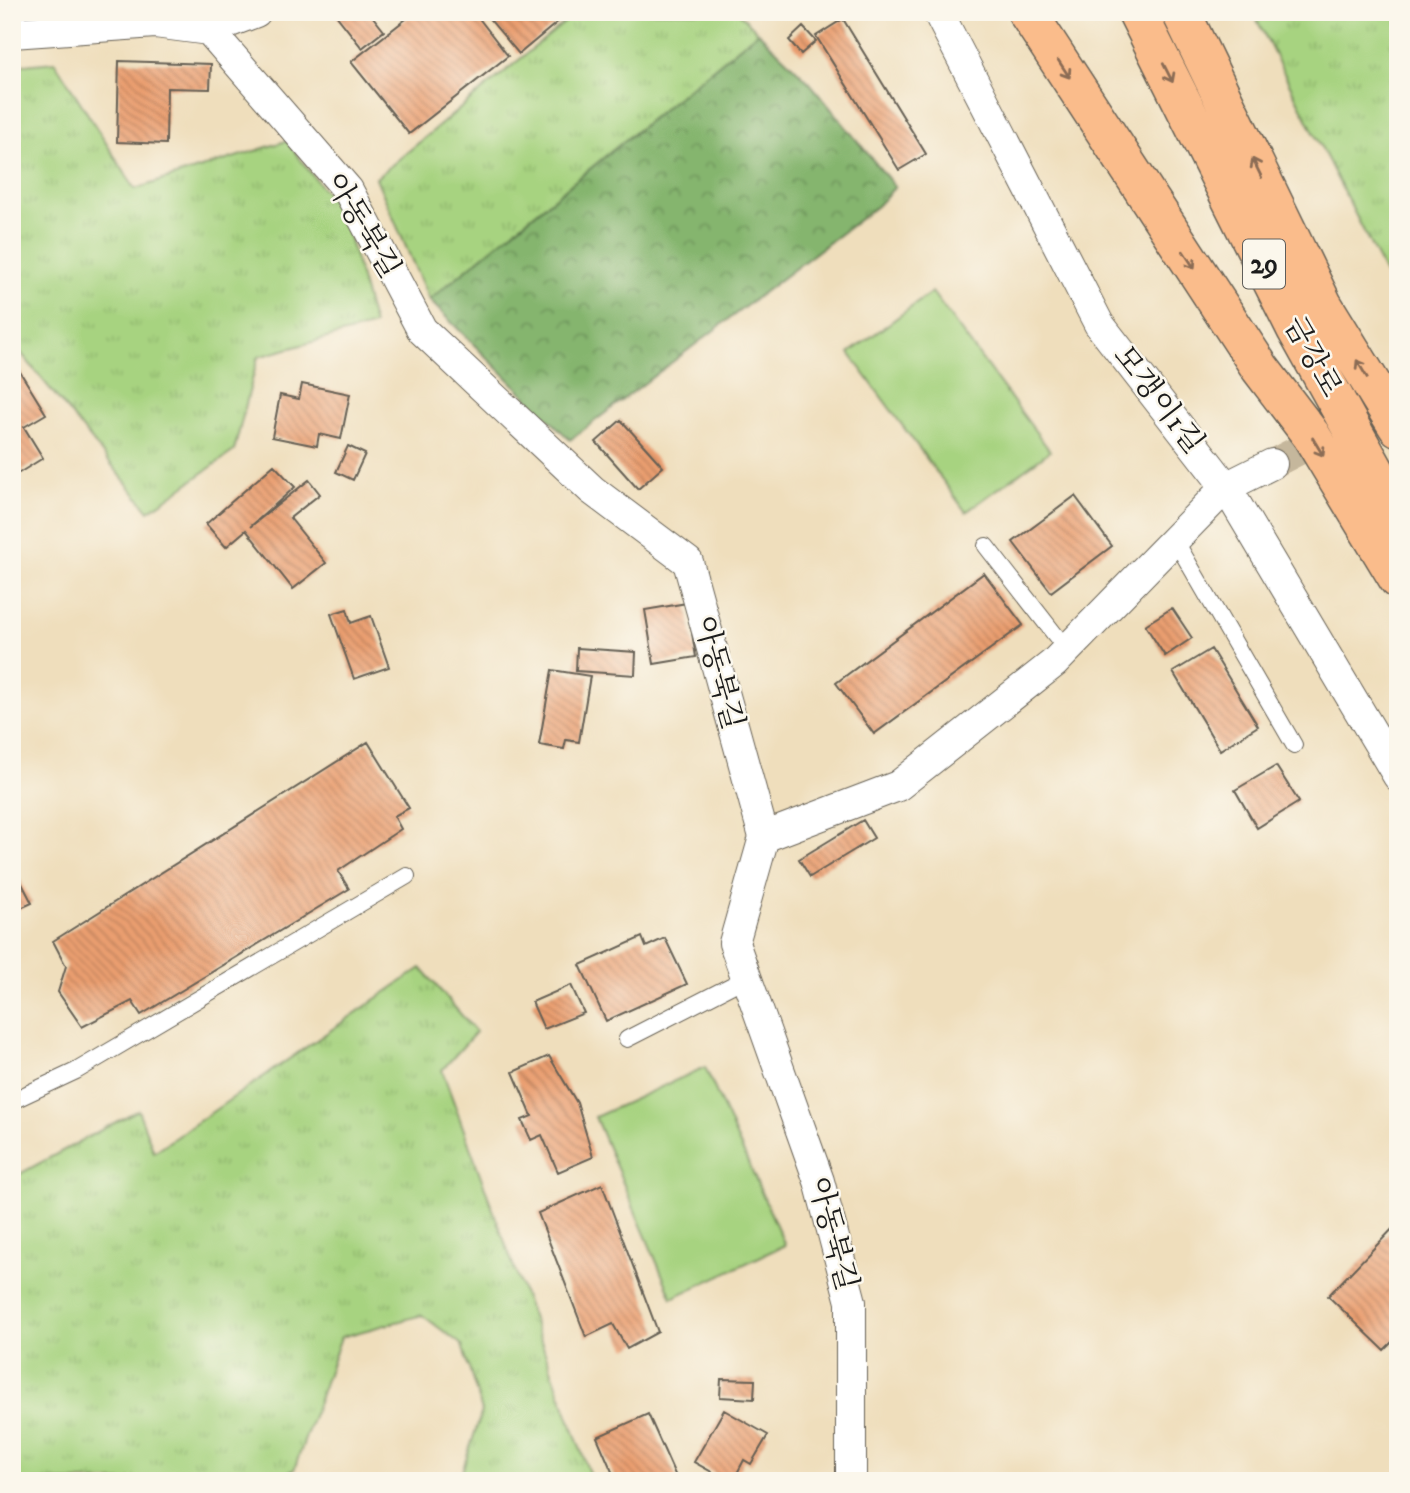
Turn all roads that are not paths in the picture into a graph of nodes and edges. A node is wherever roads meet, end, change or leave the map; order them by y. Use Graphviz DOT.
graph roads {
  1 [pos="256,12"];
  2 [pos="938,12"];
  3 [pos="1027,12"];
  4 [pos="1137,12"];
  5 [pos="1181,12"];
  6 [pos="209,30"];
  7 [pos="12,33"];
  8 [pos="1398,427"];
  9 [pos="1272,464"];
  10 [pos="1226,487"];
  11 [pos="1398,512"];
  12 [pos="1175,540"];
  13 [pos="986,546"];
  14 [pos="1398,579"];
  15 [pos="1067,650"];
  16 [pos="1294,745"];
  17 [pos="1398,776"];
  18 [pos="764,837"];
  19 [pos="407,876"];
  20 [pos="746,978"];
  21 [pos="626,1039"];
  22 [pos="12,1101"];
  23 [pos="851,1481"];
  1 -- 6 [label="street"];
  2 -- 10 [label="street, 모갱이1길"];
  3 -- 14 [label="highway, one-way"];
  4 -- 11 [label="highway, 금강로 / 29, one-way"];
  8 -- 5 [label="highway, 금강로 / 29, one-way"];
  6 -- 7 [label="street"];
  6 -- 18 [label="street, 아동북길"];
  9 -- 10 [label="street"];
  10 -- 12 [label="street"];
  10 -- 17 [label="street, 모갱이1길"];
  12 -- 15 [label="street"];
  12 -- 16 [label="lane"];
  13 -- 15 [label="lane"];
  15 -- 18 [label="street"];
  18 -- 20 [label="street, 아동북길"];
  19 -- 22 [label="lane"];
  20 -- 21 [label="lane"];
  20 -- 23 [label="street, 아동북길"];
}
